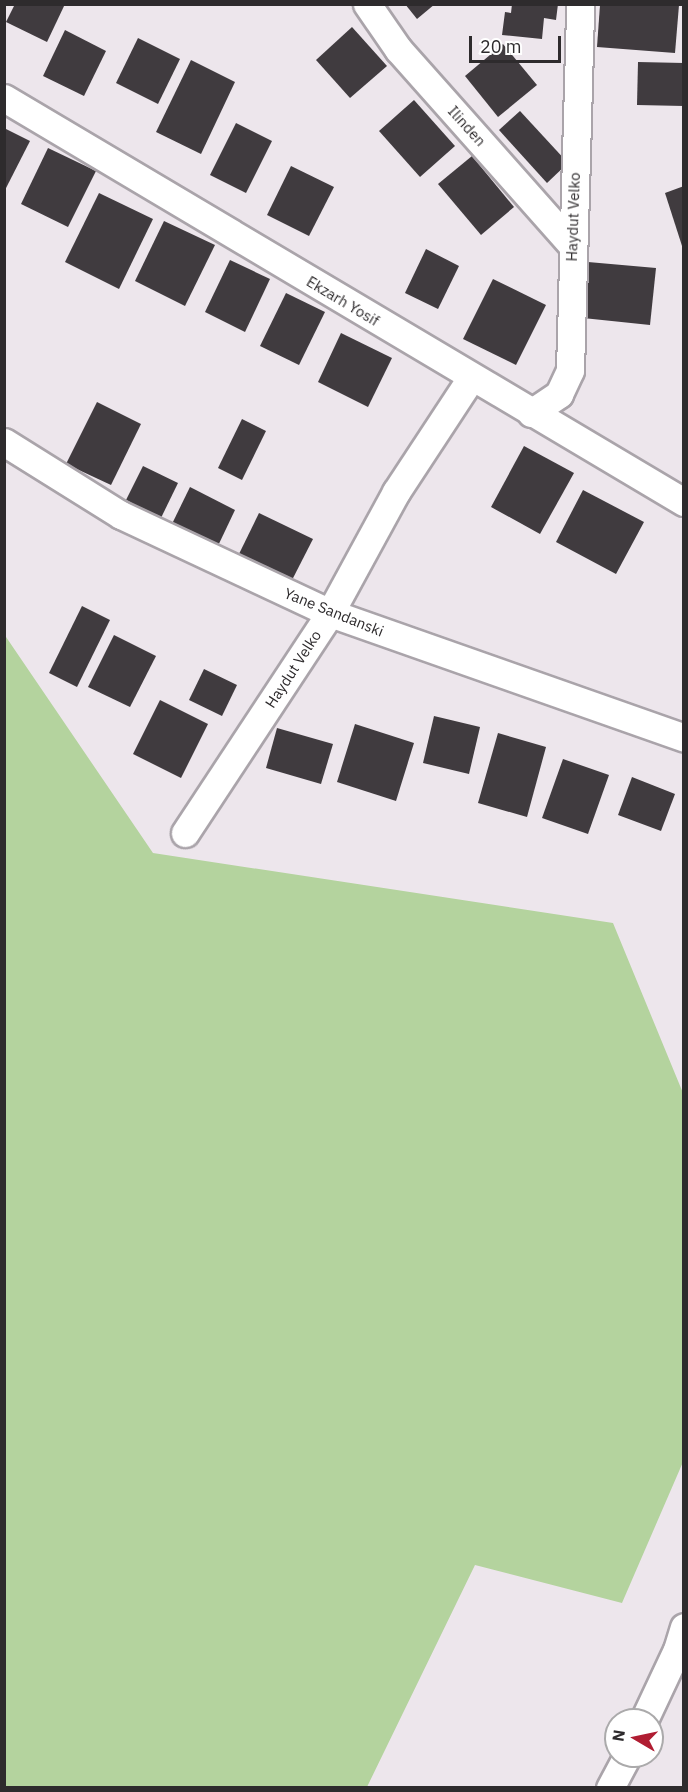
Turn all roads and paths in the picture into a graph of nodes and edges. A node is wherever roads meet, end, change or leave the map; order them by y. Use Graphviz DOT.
graph roads {
  1 [pos="367,4"];
  2 [pos="580,4"];
  3 [pos="4,98"];
  4 [pos="571,244"];
  5 [pos="471,378"];
  6 [pos="531,413"];
  7 [pos="4,442"];
  8 [pos="684,502"];
  9 [pos="330,613"];
  10 [pos="684,738"];
  11 [pos="185,833"];
  12 [pos="684,1627"];
  13 [pos="650,1708"];
  14 [pos="621,1768"];
  15 [pos="610,1788"];
  1 -- 4 [label="street, Ilinden"];
  2 -- 4 [label="street, Haydut Velko"];
  3 -- 5 [label="street, Ekzarh Yosif"];
  4 -- 6 [label="street, Haydut Velko"];
  5 -- 6 [label="street, Ekzarh Yosif"];
  5 -- 9 [label="street, Haydut Velko"];
  6 -- 8 [label="street, Ekzarh Yosif"];
  7 -- 9 [label="street, Yane Sandanski"];
  9 -- 10 [label="street, Yane Sandanski"];
  9 -- 11 [label="street, Haydut Velko"];
  12 -- 13 [label="street"];
  14 -- 15 [label="street"];
}
